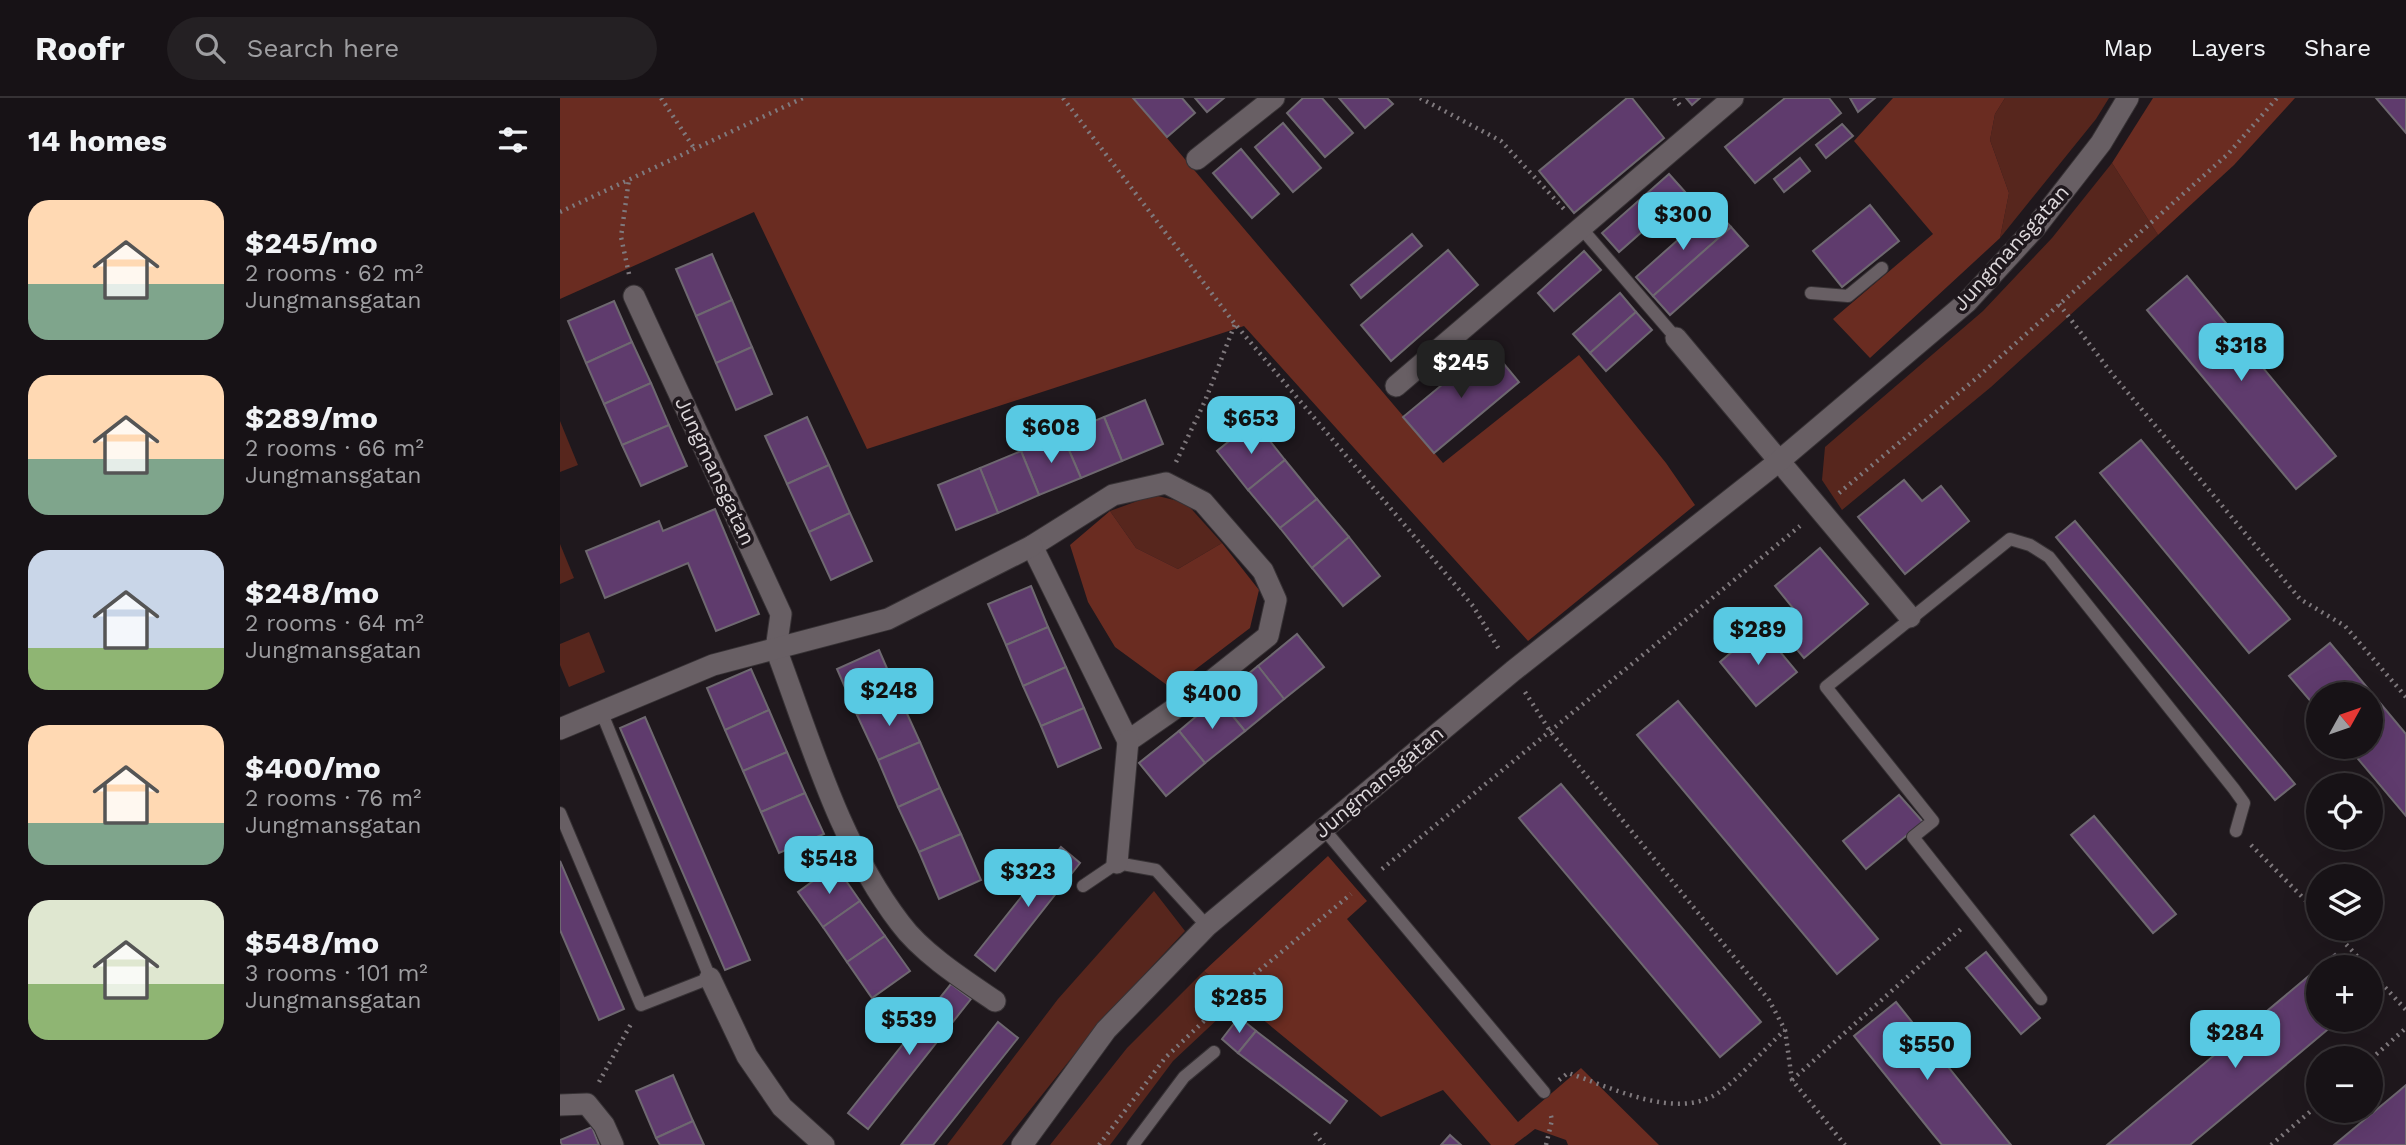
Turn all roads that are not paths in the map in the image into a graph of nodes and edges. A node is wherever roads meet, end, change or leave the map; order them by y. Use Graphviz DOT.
graph roads {
  1 [pos="1274,98"];
  2 [pos="1733,98"];
  3 [pos="2129,98"];
  4 [pos="1196,159"];
  5 [pos="1582,229"];
  6 [pos="1882,268"];
  7 [pos="1811,293"];
  8 [pos="634,296"];
  9 [pos="1676,338"];
  10 [pos="1396,386"];
  11 [pos="1778,463"];
  12 [pos="1032,546"];
  13 [pos="1910,617"];
  14 [pos="776,649"];
  15 [pos="601,711"];
  16 [pos="560,729"];
  17 [pos="1128,741"];
  18 [pos="560,813"];
  19 [pos="1323,828"];
  20 [pos="2236,831"];
  21 [pos="1116,863"];
  22 [pos="1083,886"];
  23 [pos="1207,926"];
  24 [pos="710,978"];
  25 [pos="2041,999"];
  26 [pos="995,1001"];
  27 [pos="1214,1052"];
  28 [pos="1544,1092"];
  29 [pos="560,1105"];
  30 [pos="613,1145"];
  31 [pos="824,1145"];
  32 [pos="1022,1145"];
  33 [pos="1133,1145"];
  1 -- 4 [label="street"];
  2 -- 5 [label="street"];
  3 -- 11 [label="street, Jungmansgatan"];
  5 -- 9 [label="lane"];
  5 -- 10 [label="street"];
  6 -- 7 [label="lane"];
  8 -- 14 [label="street, Jungmansgatan"];
  9 -- 11 [label="street"];
  11 -- 13 [label="street"];
  11 -- 19 [label="street, Jungmansgatan"];
  12 -- 14 [label="street"];
  12 -- 17 [label="street"];
  12 -- 17 [label="street"];
  13 -- 20 [label="lane"];
  13 -- 25 [label="lane"];
  14 -- 15 [label="street"];
  14 -- 26 [label="street, Jungmansgatan"];
  15 -- 16 [label="street"];
  15 -- 24 [label="lane"];
  17 -- 21 [label="street"];
  18 -- 24 [label="lane"];
  19 -- 23 [label="street, Jungmansgatan"];
  19 -- 28 [label="lane"];
  21 -- 22 [label="lane"];
  21 -- 23 [label="lane"];
  23 -- 32 [label="street, Jungmansgatan"];
  24 -- 31 [label="street"];
  27 -- 33 [label="lane"];
  29 -- 30 [label="street"];
}
